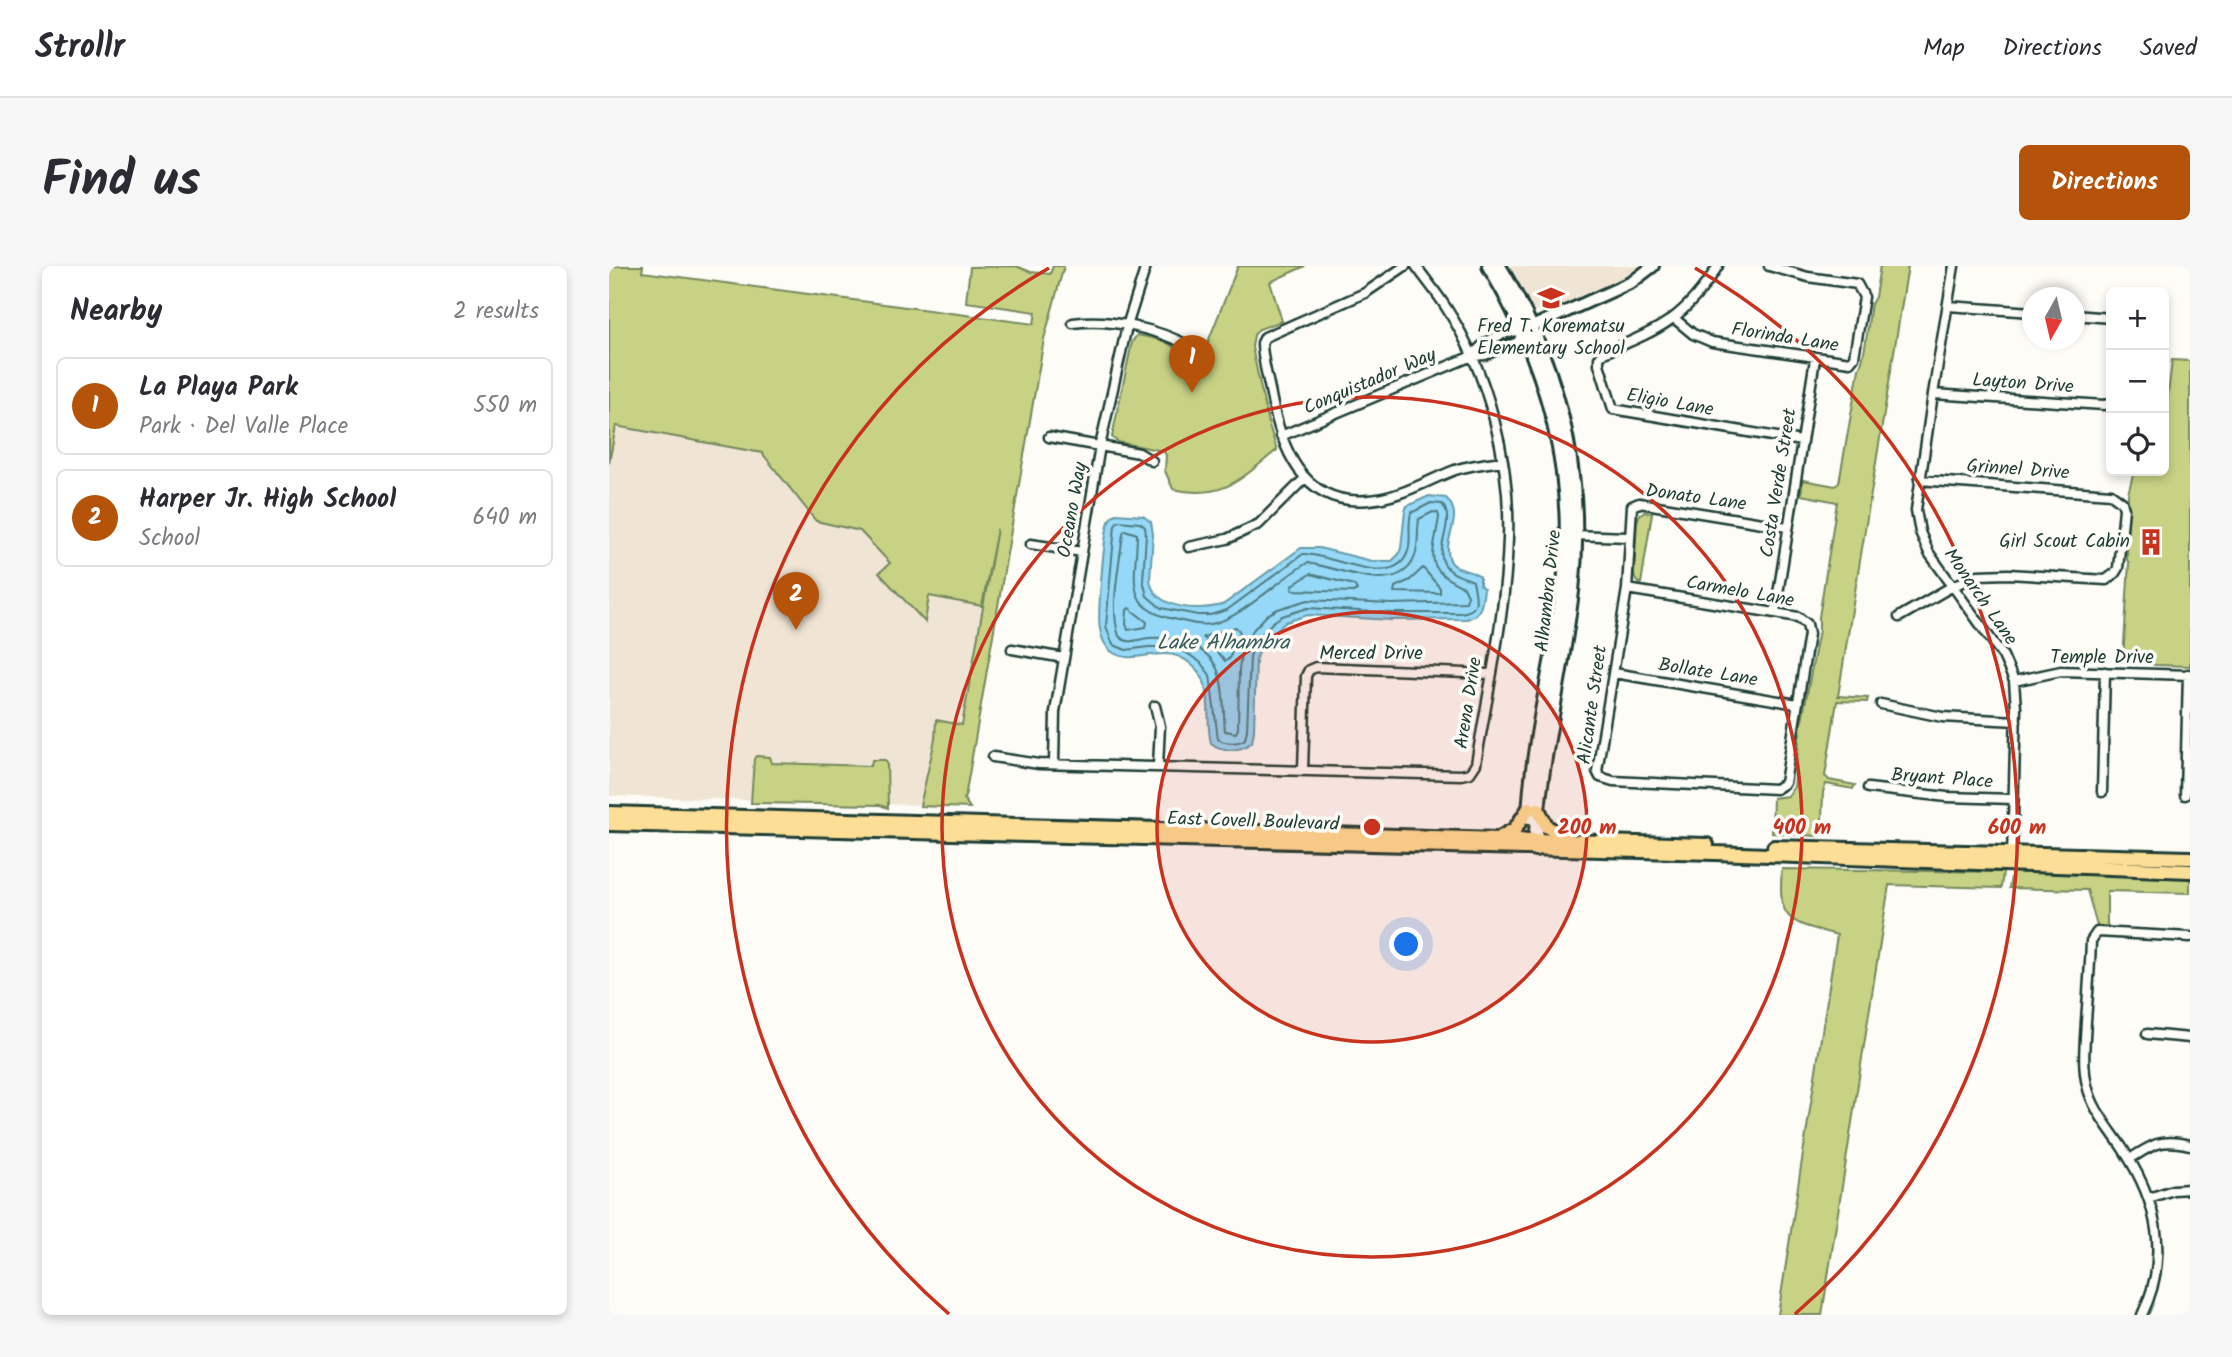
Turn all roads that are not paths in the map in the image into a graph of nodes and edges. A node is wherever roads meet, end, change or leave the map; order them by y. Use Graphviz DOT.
graph roads {
  1 [pos="1146,266"];
  2 [pos="1405,266"];
  3 [pos="1416,266"];
  4 [pos="1489,266"];
  5 [pos="1499,266"];
  6 [pos="1653,266"];
  7 [pos="1718,266"];
  8 [pos="1769,266"];
  9 [pos="1954,266"];
  10 [pos="1948,306"];
  11 [pos="2022,311"];
  12 [pos="2085,316"];
  13 [pos="2106,318"];
  14 [pos="1675,319"];
  15 [pos="1073,323"];
  16 [pos="1126,326"];
  17 [pos="1528,328"];
  18 [pos="1193,348"];
  19 [pos="1472,356"];
  20 [pos="1815,359"];
  21 [pos="1933,394"];
  22 [pos="2106,404"];
  23 [pos="1282,436"];
  24 [pos="1049,438"];
  25 [pos="1801,441"];
  26 [pos="1100,446"];
  27 [pos="1152,461"];
  28 [pos="1503,461"];
  29 [pos="1305,478"];
  30 [pos="1919,480"];
  31 [pos="1787,527"];
  32 [pos="1571,535"];
  33 [pos="1628,537"];
  34 [pos="1031,544"];
  35 [pos="1189,547"];
  36 [pos="1082,552"];
  37 [pos="1951,587"];
  38 [pos="1626,589"];
  39 [pos="1775,613"];
  40 [pos="1899,617"];
  41 [pos="1011,649"];
  42 [pos="1064,657"];
  43 [pos="2105,672"];
  44 [pos="1613,673"];
  45 [pos="1490,674"];
  46 [pos="2189,674"];
  47 [pos="2014,681"];
  48 [pos="1797,704"];
  49 [pos="1881,704"];
  50 [pos="1155,706"];
  51 [pos="2016,721"];
  52 [pos="993,757"];
  53 [pos="1054,764"];
  54 [pos="1158,766"];
  55 [pos="1303,769"];
  56 [pos="1782,788"];
  57 [pos="1867,788"];
  58 [pos="2102,792"];
  59 [pos="2185,795"];
  60 [pos="2013,799"];
  61 [pos="1534,808"];
  62 [pos="609,813"];
  63 [pos="609,824"];
  64 [pos="1500,838"];
  65 [pos="1576,840"];
  66 [pos="1531,844"];
  67 [pos="2190,858"];
  68 [pos="2012,859"];
  69 [pos="2190,871"];
  70 [pos="2190,937"];
  71 [pos="2147,1034"];
  72 [pos="2190,1038"];
  73 [pos="2190,1145"];
  74 [pos="2130,1159"];
  75 [pos="2190,1189"];
  76 [pos="2150,1198"];
  77 [pos="2142,1315"];
  1 -- 16 [label="street, Oceano Way"];
  2 -- 23 [label="street"];
  3 -- 19 [label="street, Arena Drive"];
  4 -- 17 [label="main road, Alhambra Drive"];
  5 -- 17 [label="main road, Alhambra Drive"];
  6 -- 17 [label="street"];
  7 -- 14 [label="street, Eligio Lane"];
  8 -- 20 [label="street, Florinda Lane"];
  9 -- 10 [label="street, Monarch Lane"];
  10 -- 11 [label="street"];
  10 -- 21 [label="street, Monarch Lane"];
  12 -- 13 [label="street"];
  14 -- 20 [label="street, Florinda Lane"];
  14 -- 25 [label="street, Eligio Lane"];
  15 -- 16 [label="street"];
  16 -- 18 [label="street"];
  16 -- 26 [label="street, Oceano Way"];
  17 -- 19 [label="street, Conquistador Way"];
  17 -- 32 [label="main road, Alhambra Drive"];
  19 -- 23 [label="street, Conquistador Way"];
  19 -- 28 [label="street, Arena Drive"];
  20 -- 25 [label="street, Costa Verde Street"];
  21 -- 22 [label="street, Layton Drive"];
  21 -- 30 [label="street, Monarch Lane"];
  23 -- 29 [label="street"];
  24 -- 26 [label="street"];
  25 -- 31 [label="street, Costa Verde Street"];
  26 -- 27 [label="street"];
  26 -- 36 [label="street, Oceano Way"];
  28 -- 29 [label="street"];
  28 -- 45 [label="street, Arena Drive"];
  29 -- 35 [label="street"];
  30 -- 37 [label="street, Monarch Lane"];
  30 -- 37 [label="street, Grinnel Drive"];
  31 -- 33 [label="street, Donato Lane"];
  31 -- 39 [label="street, Costa Verde Street"];
  32 -- 33 [label="street"];
  32 -- 61 [label="main road, Alhambra Drive"];
  33 -- 38 [label="street, Alicante Street"];
  34 -- 36 [label="street"];
  36 -- 42 [label="street, Oceano Way"];
  37 -- 40 [label="street"];
  37 -- 47 [label="street, Monarch Lane"];
  38 -- 39 [label="street, Carmelo Lane"];
  38 -- 44 [label="street, Alicante Street"];
  39 -- 48 [label="street, Carmelo Lane"];
  41 -- 42 [label="street"];
  42 -- 53 [label="street, Oceano Way"];
  43 -- 46 [label="street, Temple Drive"];
  43 -- 47 [label="street, Temple Drive"];
  43 -- 58 [label="street"];
  44 -- 48 [label="street, Bollate Lane"];
  44 -- 56 [label="street, Alicante Street"];
  45 -- 55 [label="street, Arena Drive"];
  45 -- 55 [label="street, Merced Drive"];
  46 -- 59 [label="street"];
  47 -- 51 [label="street, Monarch Lane"];
  48 -- 56 [label="street, Carmelo Lane"];
  49 -- 51 [label="street"];
  50 -- 54 [label="street"];
  51 -- 60 [label="street, Monarch Lane"];
  52 -- 53 [label="street, Arena Drive"];
  53 -- 54 [label="street, Arena Drive"];
  54 -- 55 [label="street, Arena Drive"];
  57 -- 60 [label="street, Bryant Place"];
  60 -- 68 [label="street, Monarch Lane"];
  61 -- 64 [label="main road"];
  61 -- 65 [label="main road"];
  61 -- 66 [label="main road, Alhambra Drive"];
  62 -- 64 [label="main road, East Covell Boulevard"];
  63 -- 66 [label="main road, East Covell Boulevard"];
  64 -- 66 [label="main road, East Covell Boulevard"];
  65 -- 66 [label="main road, East Covell Boulevard"];
  65 -- 68 [label="main road, East Covell Boulevard"];
  66 -- 68 [label="main road, East Covell Boulevard"];
  67 -- 68 [label="main road, East Covell Boulevard"];
  68 -- 69 [label="main road, East Covell Boulevard"];
  70 -- 74 [label="street"];
  71 -- 72 [label="street"];
  73 -- 74 [label="street"];
  74 -- 76 [label="street"];
  75 -- 76 [label="street"];
  76 -- 77 [label="street"];
}
